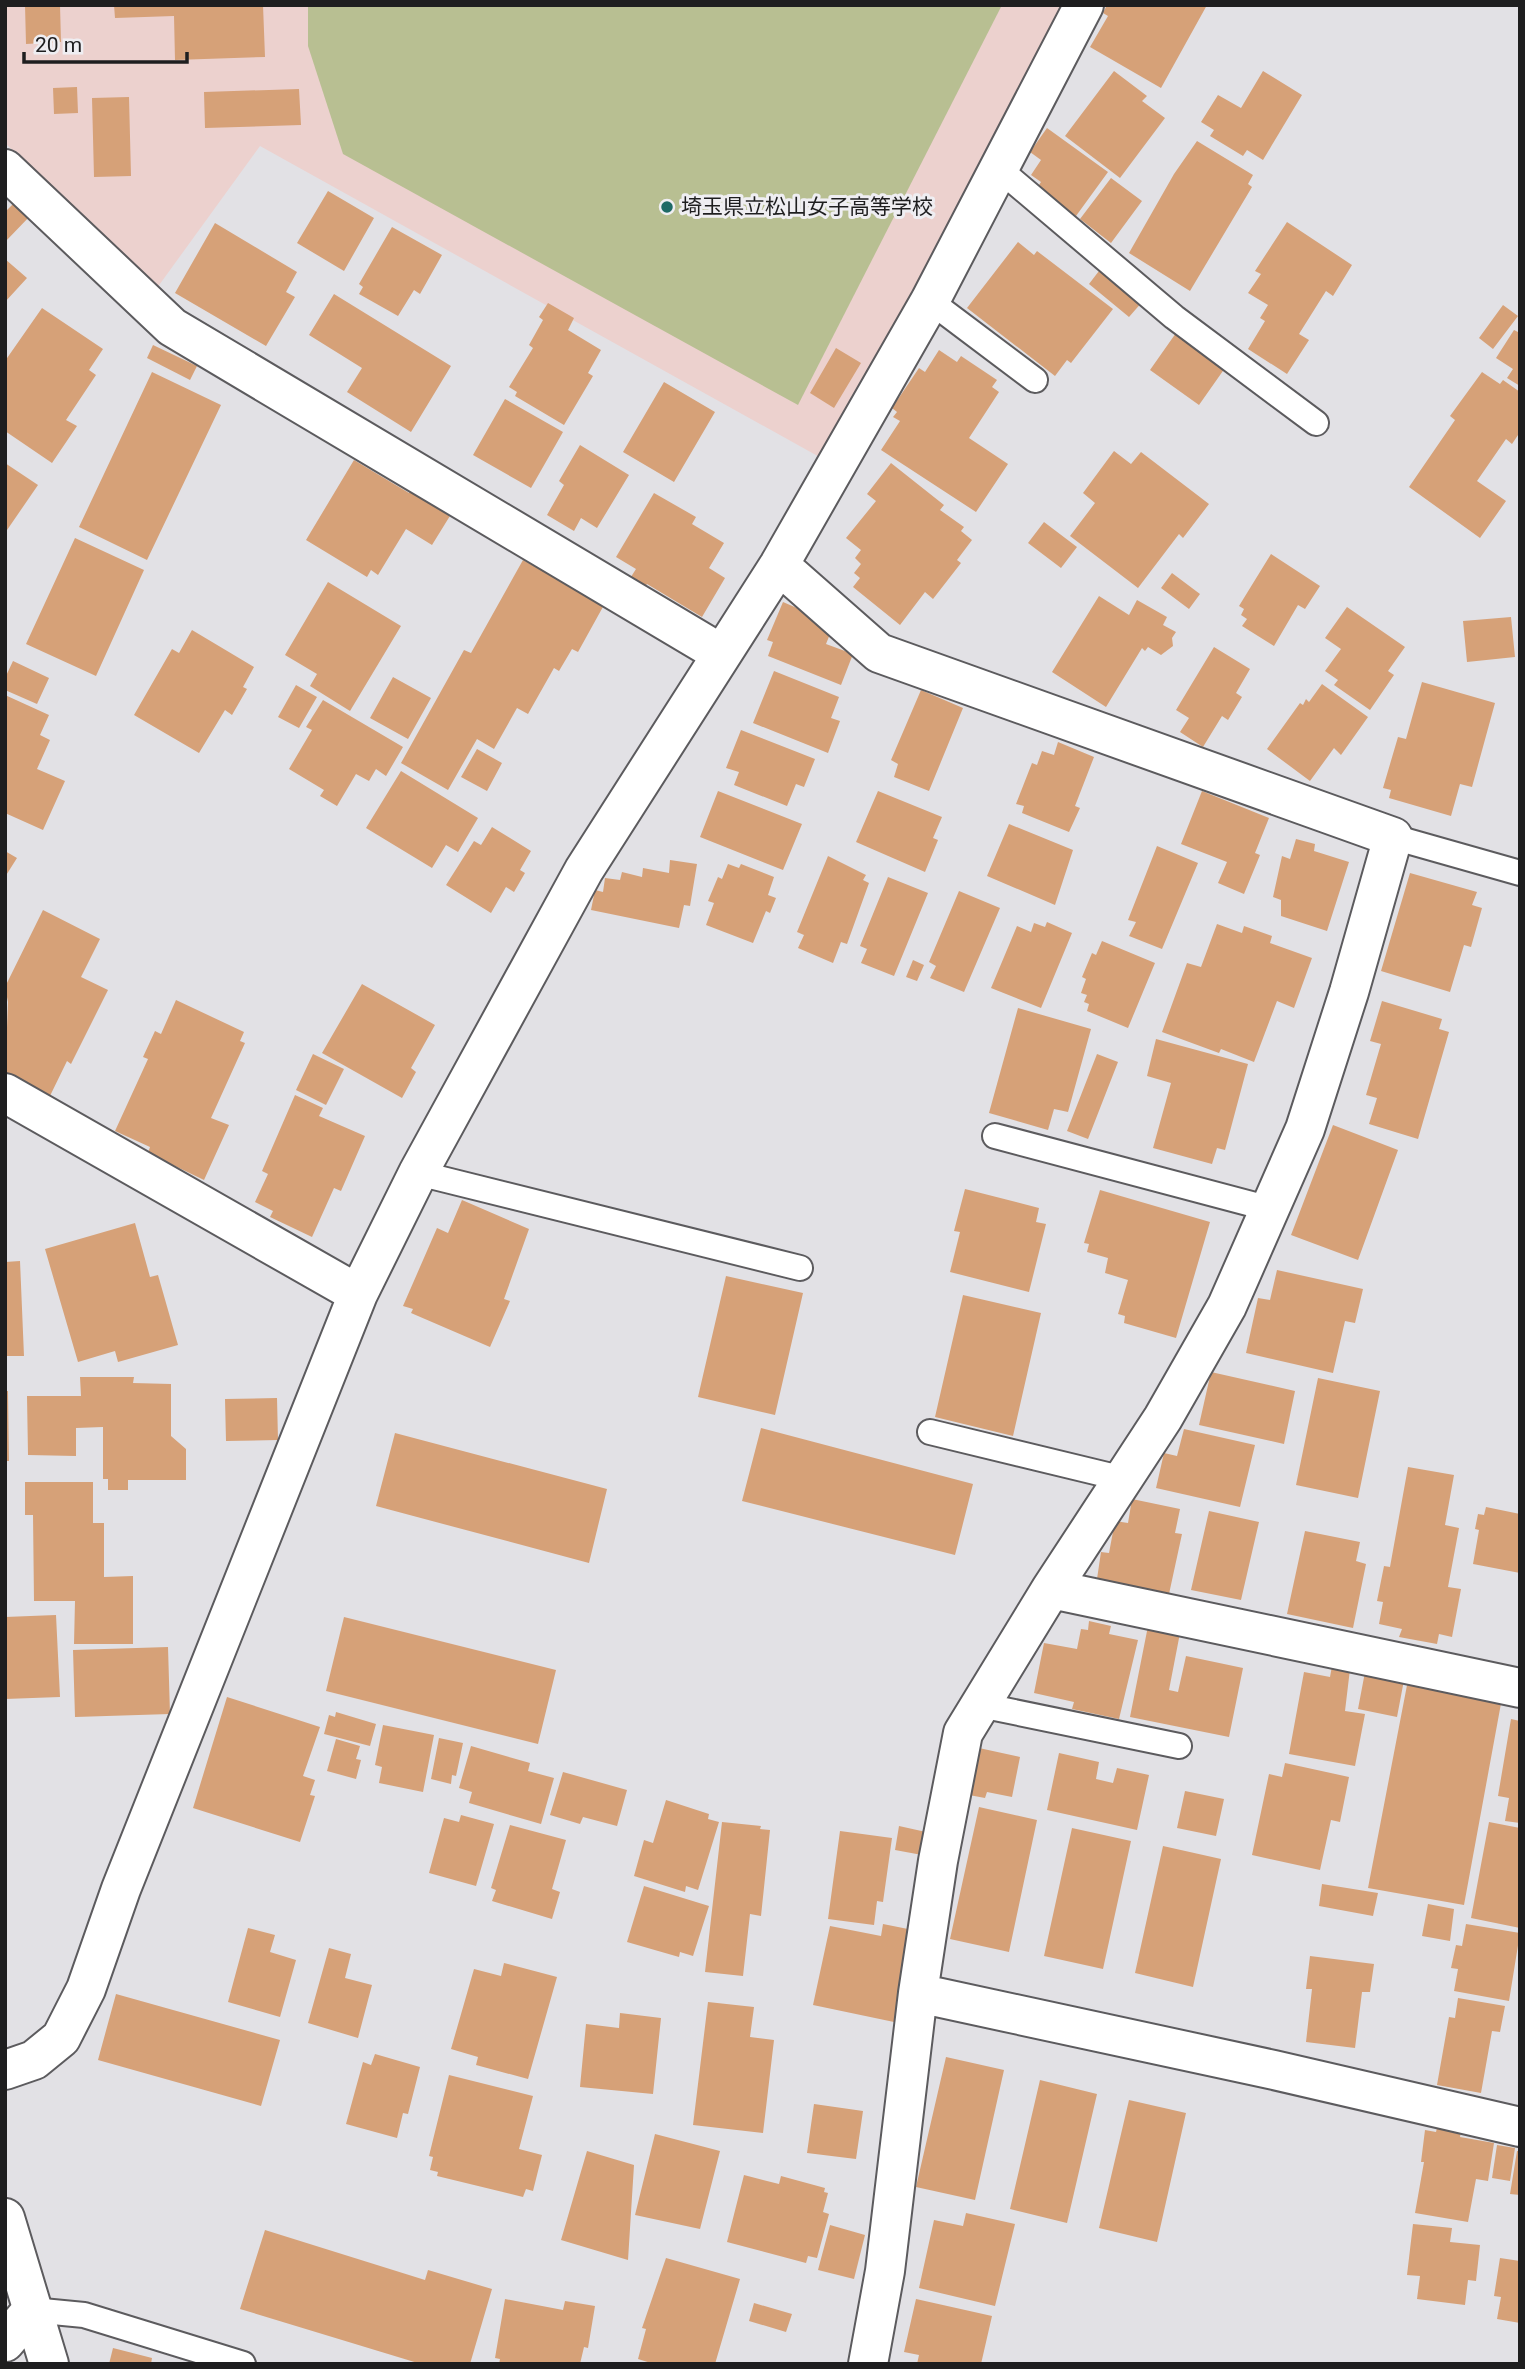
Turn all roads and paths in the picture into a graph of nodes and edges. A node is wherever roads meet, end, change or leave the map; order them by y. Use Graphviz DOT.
graph roads {
  1 [pos="1084,5"];
  2 [pos="998,168"];
  3 [pos="5,169"];
  4 [pos="930,300"];
  5 [pos="1035,380"];
  6 [pos="1316,422"];
  7 [pos="779,565"];
  8 [pos="720,653"];
  9 [pos="1392,837"];
  10 [pos="1520,873"];
  11 [pos="5,1093"];
  12 [pos="995,1136"];
  13 [pos="418,1173"];
  14 [pos="1270,1209"];
  15 [pos="800,1268"];
  16 [pos="358,1294"];
  17 [pos="930,1432"];
  18 [pos="1124,1479"];
  19 [pos="1051,1589"];
  20 [pos="1520,1688"];
  21 [pos="980,1705"];
  22 [pos="1178,1746"];
  23 [pos="918,1993"];
  24 [pos="5,2070"];
  25 [pos="1520,2127"];
  26 [pos="5,2218"];
  27 [pos="32,2310"];
  28 [pos="5,2342"];
  29 [pos="49,2364"];
  30 [pos="243,2364"];
  31 [pos="868,2364"];
  1 -- 2 [label="street"];
  2 -- 4 [label="street"];
  2 -- 6 [label="lane"];
  3 -- 8 [label="street"];
  4 -- 5 [label="lane"];
  4 -- 7 [label="street"];
  7 -- 8 [label="street"];
  7 -- 9 [label="street"];
  8 -- 13 [label="street"];
  9 -- 10 [label="lane"];
  9 -- 14 [label="street"];
  11 -- 16 [label="street"];
  12 -- 14 [label="lane"];
  13 -- 15 [label="lane"];
  13 -- 16 [label="street"];
  14 -- 18 [label="street"];
  16 -- 24 [label="street"];
  17 -- 18 [label="lane"];
  18 -- 19 [label="street"];
  19 -- 20 [label="street"];
  19 -- 21 [label="street"];
  21 -- 22 [label="lane"];
  21 -- 23 [label="street"];
  23 -- 25 [label="street"];
  23 -- 31 [label="street"];
  26 -- 27 [label="street"];
  27 -- 28 [label="street"];
  27 -- 29 [label="street"];
  27 -- 30 [label="lane"];
}
